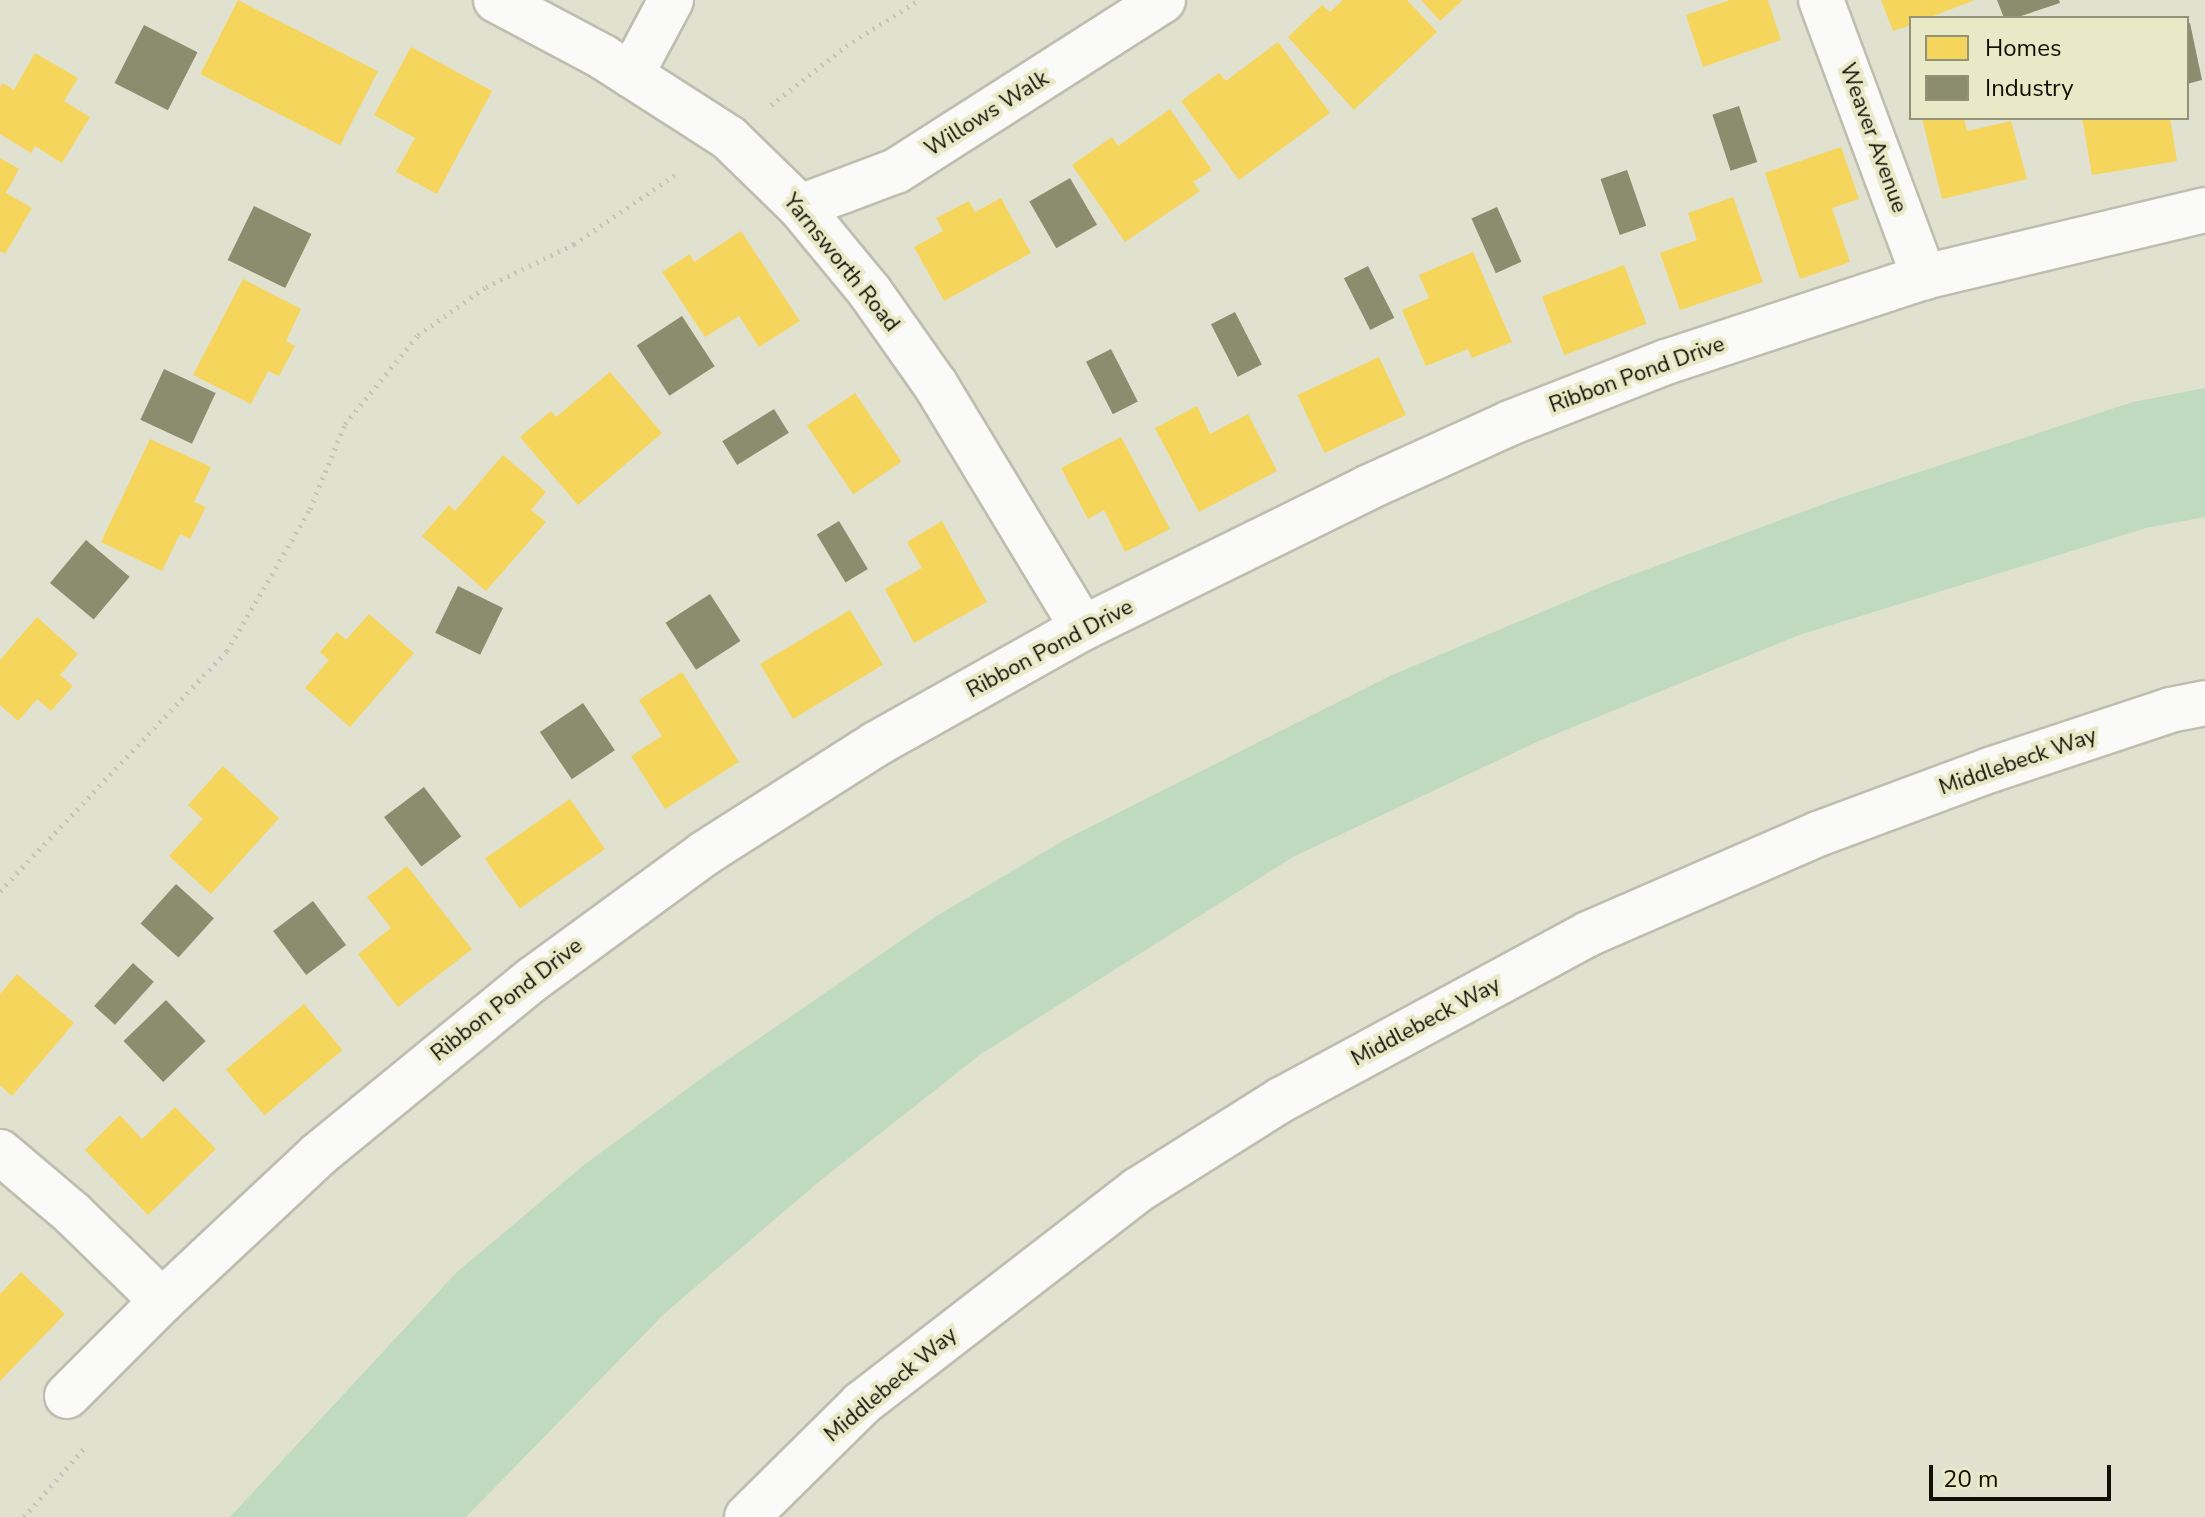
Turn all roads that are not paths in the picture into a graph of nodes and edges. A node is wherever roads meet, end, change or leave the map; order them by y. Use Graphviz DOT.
graph roads {
  1 [pos="496,0"];
  2 [pos="671,0"];
  3 [pos="1163,0"];
  4 [pos="1821,0"];
  5 [pos="631,75"];
  6 [pos="800,207"];
  7 [pos="2205,210"];
  8 [pos="1924,277"];
  9 [pos="1083,628"];
  10 [pos="2205,703"];
  11 [pos="0,1152"];
  12 [pos="162,1301"];
  13 [pos="67,1396"];
  14 [pos="747,1517"];
  1 -- 5 [label="street, Yarnsworth Road"];
  2 -- 5 [label="street"];
  3 -- 6 [label="street, Willows Walk"];
  4 -- 8 [label="street, Weaver Avenue"];
  5 -- 6 [label="street, Yarnsworth Road"];
  6 -- 9 [label="street, Yarnsworth Road"];
  7 -- 8 [label="street, Ribbon Pond Drive"];
  8 -- 9 [label="street, Ribbon Pond Drive"];
  9 -- 12 [label="street, Ribbon Pond Drive"];
  10 -- 14 [label="street, Middlebeck Way"];
  11 -- 12 [label="street"];
  12 -- 13 [label="street, Ribbon Pond Drive"];
}
